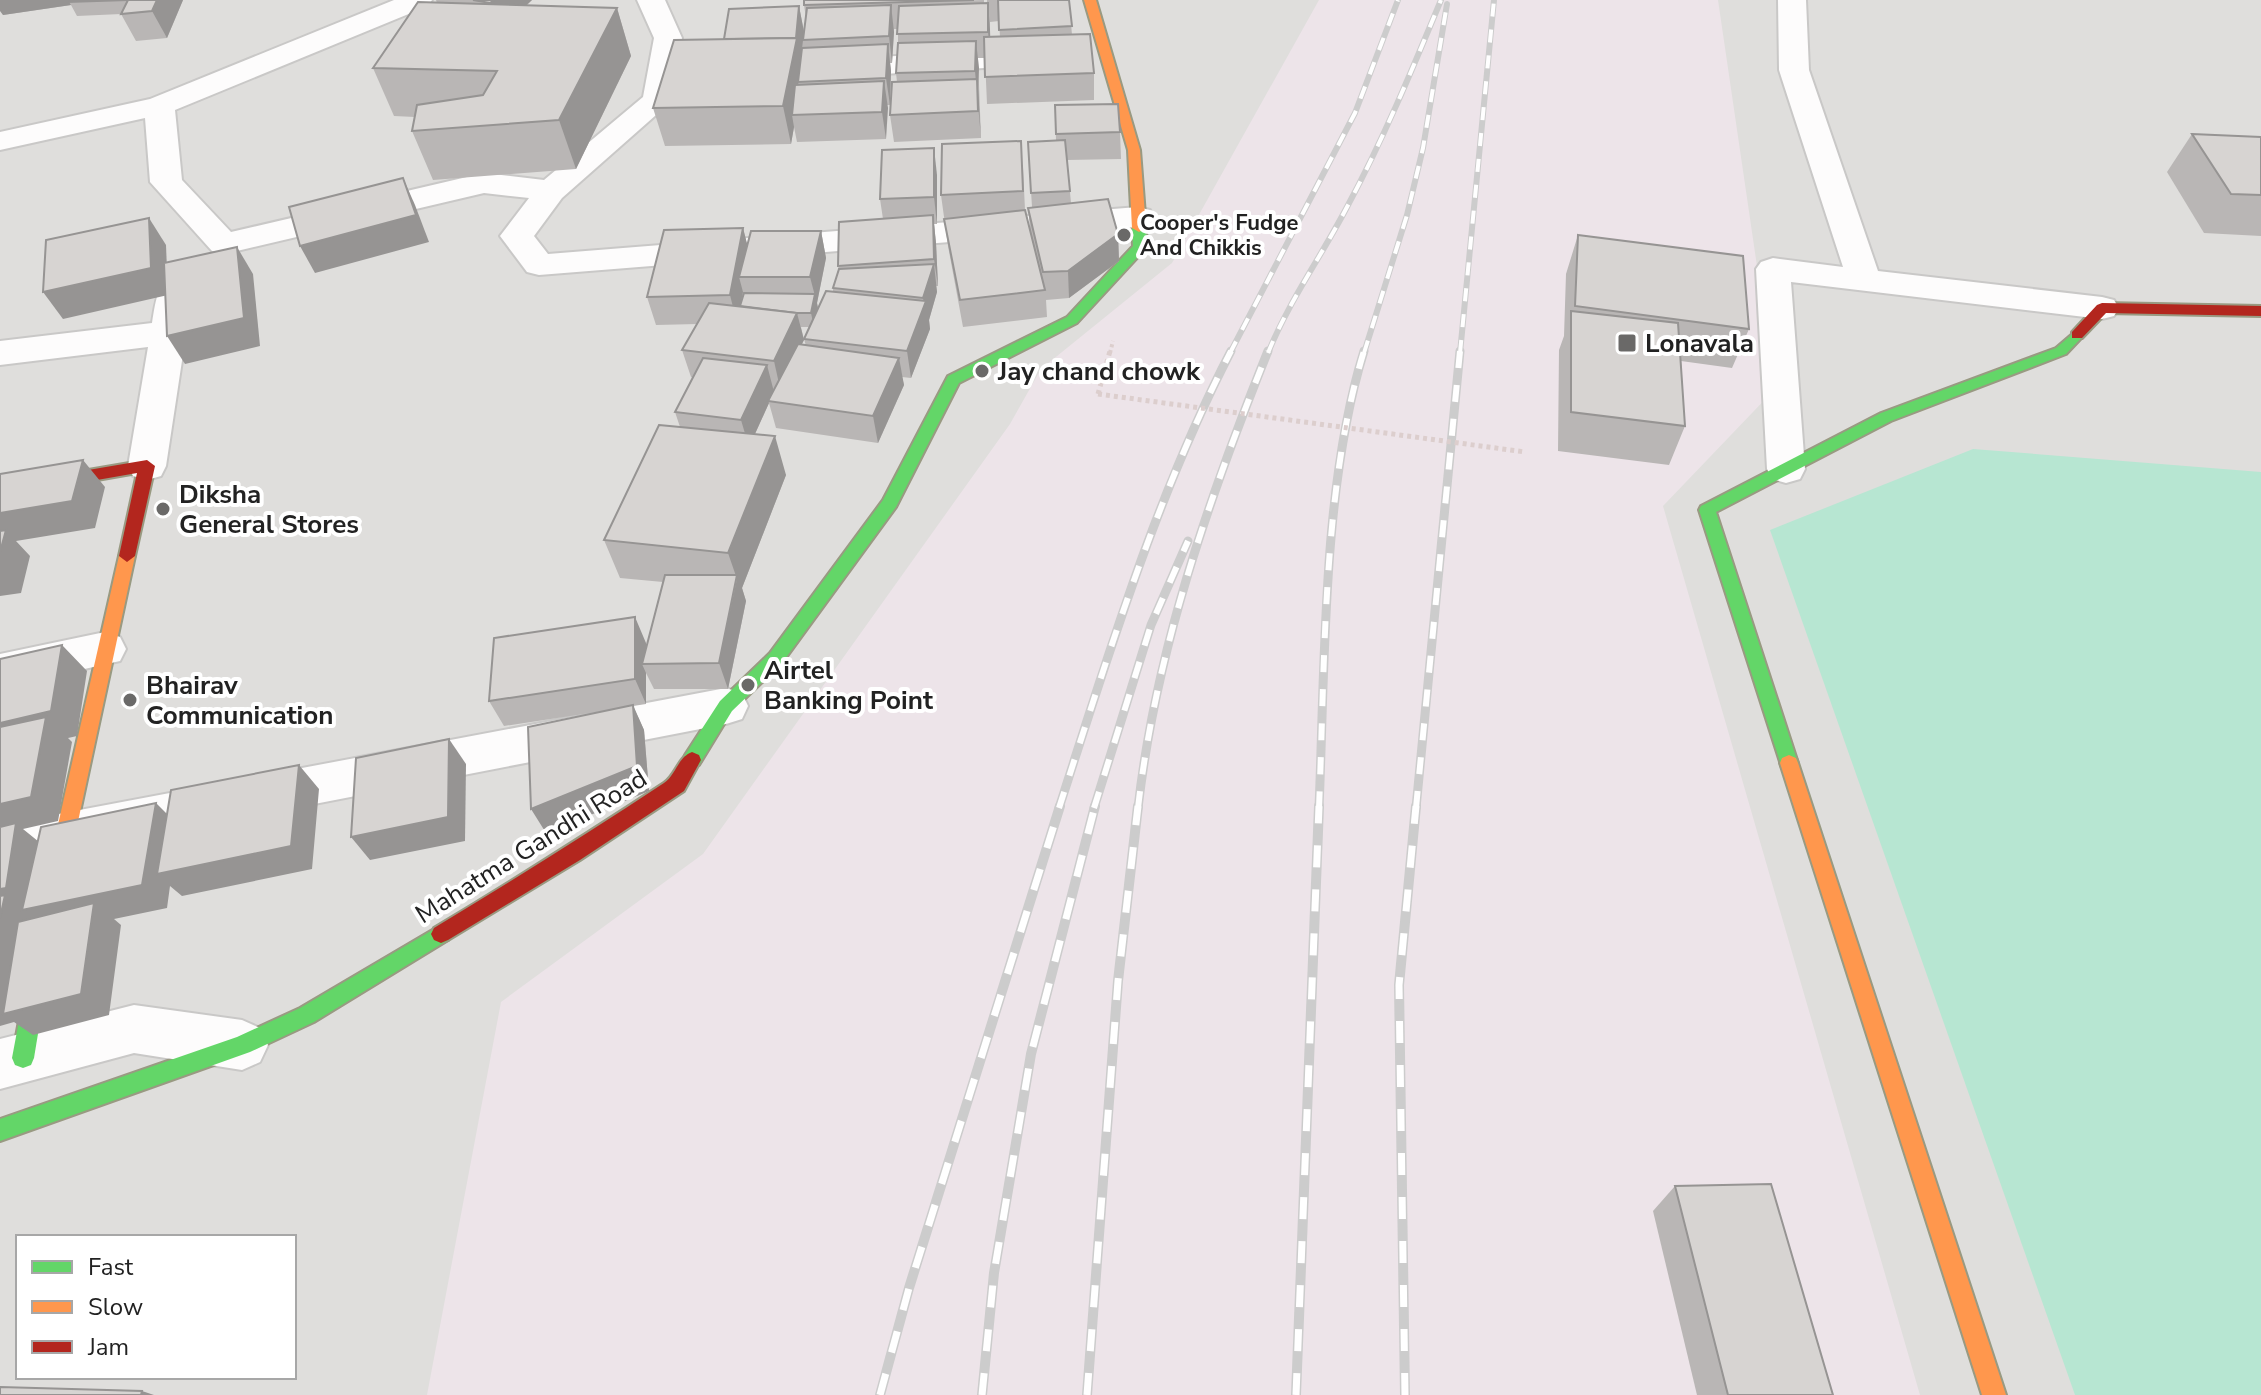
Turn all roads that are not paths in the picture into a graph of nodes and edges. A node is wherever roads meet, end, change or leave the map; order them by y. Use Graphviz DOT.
graph roads {
  1 [pos="418,0"];
  2 [pos="651,0"];
  3 [pos="1090,0"];
  4 [pos="1792,0"];
  5 [pos="1106,55"];
  6 [pos="806,70"];
  7 [pos="159,106"];
  8 [pos="0,141"];
  9 [pos="551,191"];
  10 [pos="1138,217"];
  11 [pos="224,244"];
  12 [pos="1864,280"];
  13 [pos="2102,308"];
  14 [pos="2261,311"];
  15 [pos="168,333"];
  16 [pos="0,353"];
  17 [pos="147,466"];
  18 [pos="1786,469"];
  19 [pos="0,491"];
  20 [pos="105,649"];
  21 [pos="0,671"];
  22 [pos="726,706"];
  23 [pos="64,832"];
  24 [pos="0,845"];
  25 [pos="50,907"];
  26 [pos="42,952"];
  27 [pos="242,1045"];
  28 [pos="12,1061"];
  29 [pos="0,1130"];
  30 [pos="1994,1395"];
  1 -- 7 [label="street"];
  2 -- 9 [label="street"];
  3 -- 5 [label="street, Mahatma Gandhi Road"];
  4 -- 12 [label="street"];
  5 -- 6 [label="street"];
  5 -- 10 [label="street, Mahatma Gandhi Road"];
  7 -- 8 [label="street"];
  7 -- 11 [label="street"];
  9 -- 10 [label="street"];
  9 -- 11 [label="street"];
  10 -- 22 [label="street, Mahatma Gandhi Road"];
  11 -- 15 [label="street"];
  12 -- 13 [label="street"];
  12 -- 18 [label="street"];
  13 -- 14 [label="street"];
  13 -- 18 [label="street"];
  15 -- 16 [label="street"];
  15 -- 17 [label="street"];
  17 -- 19 [label="street"];
  17 -- 20 [label="street"];
  18 -- 30 [label="street"];
  20 -- 21 [label="street"];
  20 -- 23 [label="street"];
  22 -- 23 [label="street"];
  22 -- 27 [label="street, Mahatma Gandhi Road"];
  23 -- 24 [label="street"];
  23 -- 25 [label="street"];
  26 -- 28 [label="street"];
  27 -- 28 [label="street"];
  27 -- 29 [label="street, Mahatma Gandhi Road"];
}
